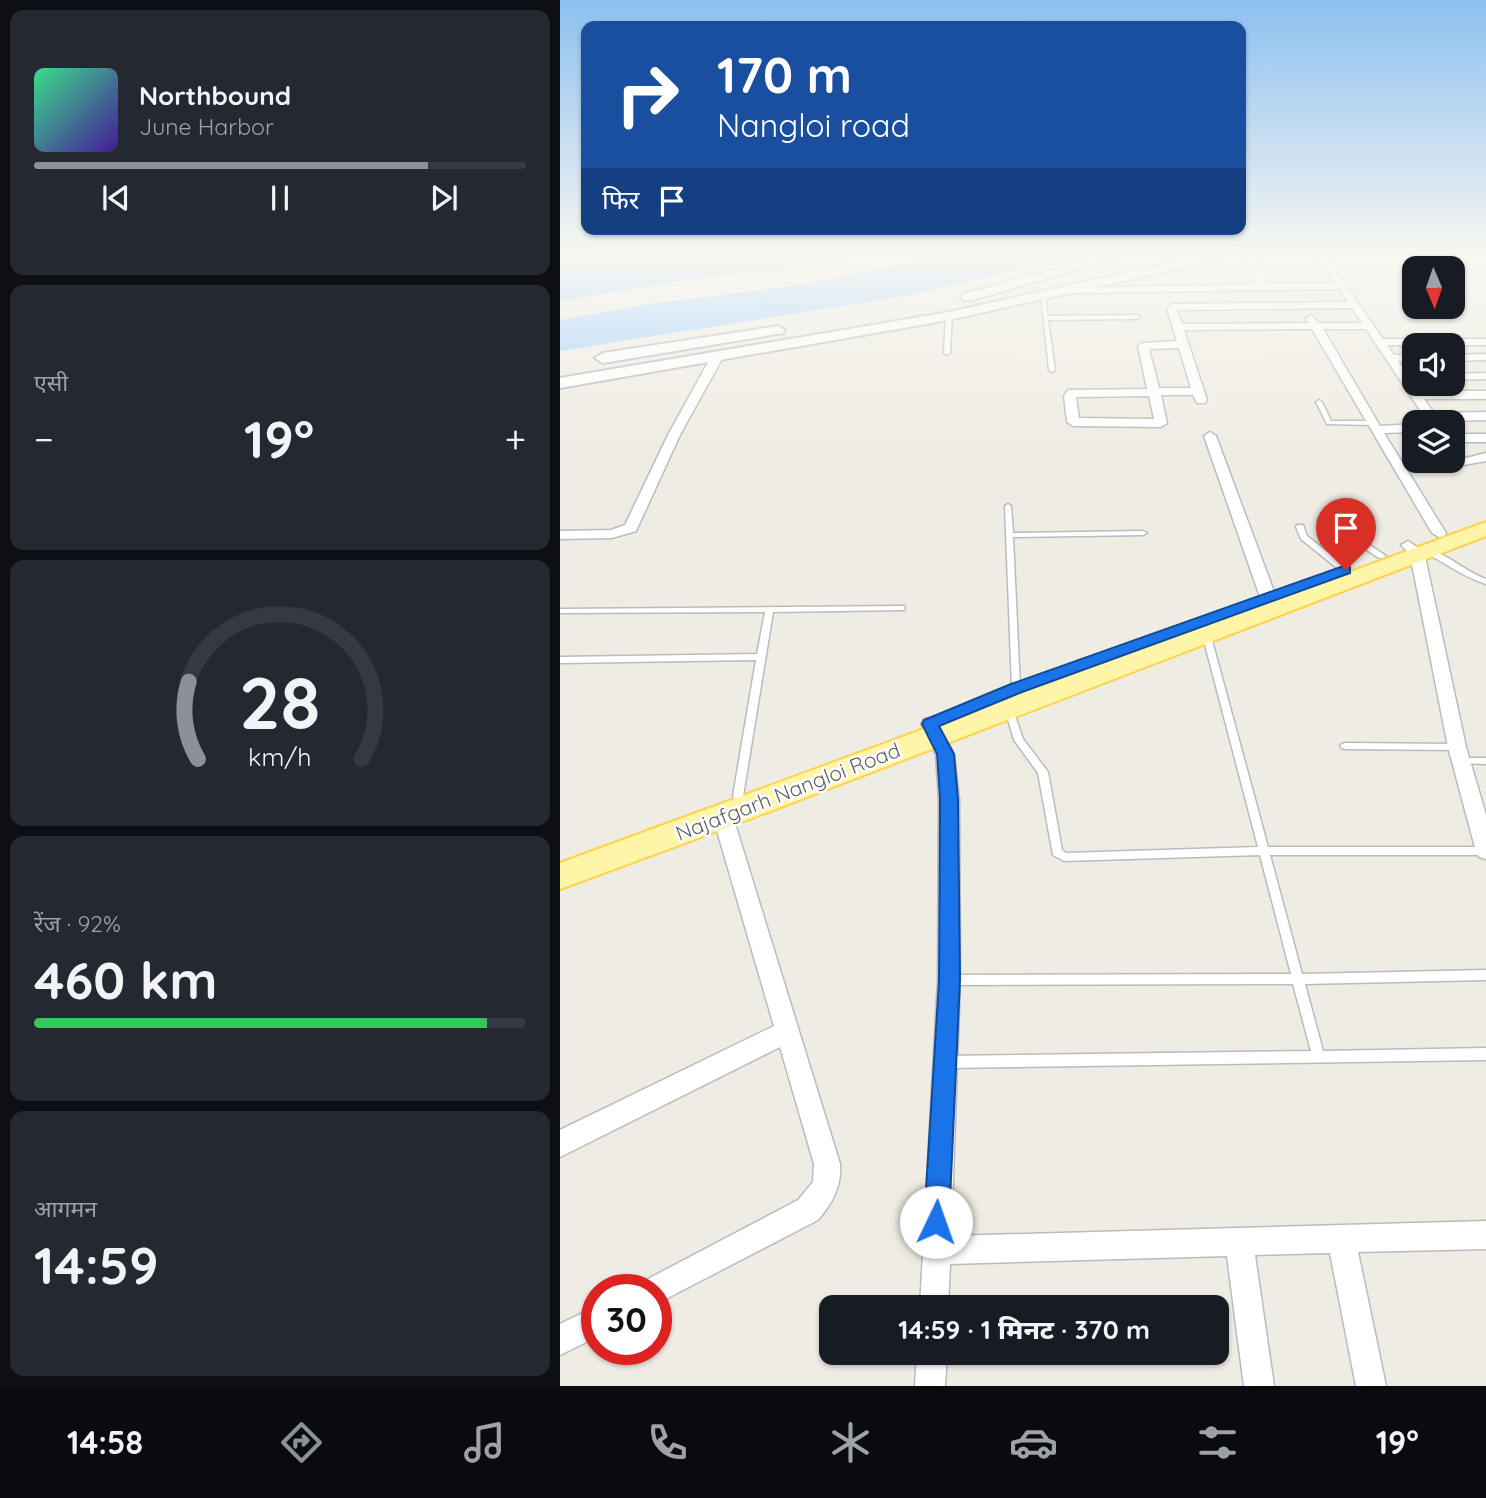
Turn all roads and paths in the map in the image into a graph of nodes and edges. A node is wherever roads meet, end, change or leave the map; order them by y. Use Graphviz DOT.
graph roads {
  1 [pos="1046,318"];
  2 [pos="859,319"];
  3 [pos="934,319"];
  4 [pos="949,319"];
  5 [pos="1176,319"];
  6 [pos="1311,319"];
  7 [pos="1363,319"];
  8 [pos="1315,326"];
  9 [pos="1368,326"];
  10 [pos="1179,327"];
  11 [pos="1481,341"];
  12 [pos="1381,342"];
  13 [pos="1185,344"];
  14 [pos="947,353"];
  15 [pos="717,357"];
  16 [pos="1486,357"];
  17 [pos="1391,358"];
  18 [pos="1402,358"];
  19 [pos="1465,358"];
  20 [pos="590,360"];
  21 [pos="1052,370"];
  22 [pos="1402,370"];
  23 [pos="1486,376"];
  24 [pos="1465,377"];
  25 [pos="560,383"];
  26 [pos="1153,392"];
  27 [pos="1465,395"];
  28 [pos="1486,395"];
  29 [pos="1319,402"];
  30 [pos="1486,416"];
  31 [pos="1465,417"];
  32 [pos="1374,426"];
  33 [pos="1402,427"];
  34 [pos="1210,436"];
  35 [pos="1465,438"];
  36 [pos="1486,438"];
  37 [pos="1486,457"];
  38 [pos="1465,462"];
  39 [pos="1007,506"];
  40 [pos="1321,522"];
  41 [pos="1300,527"];
  42 [pos="1485,528"];
  43 [pos="1143,533"];
  44 [pos="560,535"];
  45 [pos="1009,535"];
  46 [pos="1422,545"];
  47 [pos="1382,556"];
  48 [pos="1346,570"];
  49 [pos="1486,582"];
  50 [pos="1268,597"];
  51 [pos="901,608"];
  52 [pos="769,610"];
  53 [pos="560,611"];
  54 [pos="1206,633"];
  55 [pos="761,657"];
  56 [pos="560,660"];
  57 [pos="1013,698"];
  58 [pos="934,730"];
  59 [pos="1345,746"];
  60 [pos="1459,754"];
  61 [pos="1486,761"];
  62 [pos="730,807"];
  63 [pos="1263,850"];
  64 [pos="1486,851"];
  65 [pos="560,860"];
  66 [pos="560,876"];
  67 [pos="1486,975"];
  68 [pos="1299,979"];
  69 [pos="949,980"];
  70 [pos="788,1031"];
  71 [pos="1486,1055"];
  72 [pos="1318,1056"];
  73 [pos="944,1062"];
  74 [pos="560,1144"];
  75 [pos="1486,1235"];
  76 [pos="1341,1238"];
  77 [pos="1239,1244"];
  78 [pos="937,1251"];
  79 [pos="672,1282"];
  80 [pos="935,1295"];
  81 [pos="581,1329"];
  82 [pos="560,1340"];
  83 [pos="931,1365"];
  84 [pos="930,1386"];
  85 [pos="1259,1386"];
  86 [pos="1371,1386"];
  1 -- 21 [label="lane"];
  2 -- 20 [label="street"];
  3 -- 15 [label="street"];
  4 -- 14 [label="lane"];
  5 -- 10 [label="street"];
  6 -- 8 [label="street"];
  7 -- 9 [label="street"];
  8 -- 9 [label="street"];
  8 -- 10 [label="street"];
  8 -- 32 [label="street"];
  9 -- 12 [label="street"];
  10 -- 13 [label="street"];
  11 -- 12 [label="street"];
  12 -- 17 [label="street"];
  13 -- 26 [label="street"];
  13 -- 26 [label="street"];
  15 -- 25 [label="street"];
  15 -- 44 [label="street"];
  16 -- 19 [label="street"];
  17 -- 18 [label="street"];
  17 -- 22 [label="street"];
  23 -- 24 [label="street"];
  26 -- 26 [label="street"];
  27 -- 28 [label="street"];
  29 -- 32 [label="lane"];
  30 -- 31 [label="street"];
  32 -- 33 [label="street"];
  32 -- 46 [label="street"];
  34 -- 50 [label="street"];
  35 -- 36 [label="street"];
  37 -- 38 [label="street"];
  39 -- 45 [label="lane"];
  40 -- 47 [label="lane"];
  41 -- 48 [label="lane"];
  42 -- 46 [label="main road, Najafgarh Nangloi Road"];
  43 -- 45 [label="lane"];
  45 -- 57 [label="lane"];
  46 -- 47 [label="main road"];
  46 -- 49 [label="lane"];
  46 -- 54 [label="main road, Najafgarh Nangloi Road"];
  46 -- 60 [label="street"];
  47 -- 48 [label="main road"];
  48 -- 50 [label="main road"];
  50 -- 57 [label="main road"];
  51 -- 52 [label="lane"];
  52 -- 53 [label="lane"];
  52 -- 55 [label="lane"];
  54 -- 57 [label="main road, Najafgarh Nangloi Road"];
  54 -- 63 [label="lane"];
  55 -- 56 [label="lane"];
  55 -- 62 [label="lane"];
  57 -- 58 [label="main road, Najafgarh Nangloi Road"];
  57 -- 63 [label="lane"];
  58 -- 62 [label="main road, Najafgarh Nangloi Road"];
  58 -- 69 [label="street"];
  59 -- 60 [label="lane"];
  60 -- 61 [label="lane"];
  60 -- 64 [label="street"];
  62 -- 65 [label="main road"];
  62 -- 66 [label="main road, Najafgarh Nangloi Road"];
  62 -- 70 [label="street"];
  63 -- 64 [label="lane"];
  63 -- 68 [label="lane"];
  67 -- 68 [label="lane"];
  68 -- 69 [label="lane"];
  68 -- 72 [label="lane"];
  69 -- 73 [label="street"];
  70 -- 74 [label="street"];
  70 -- 79 [label="street"];
  71 -- 72 [label="lane"];
  72 -- 73 [label="lane"];
  73 -- 78 [label="street"];
  75 -- 76 [label="street"];
  76 -- 77 [label="street"];
  76 -- 86 [label="street"];
  77 -- 78 [label="street"];
  77 -- 85 [label="street"];
  78 -- 80 [label="street"];
  81 -- 82 [label="street"];
  83 -- 84 [label="street"];
}
